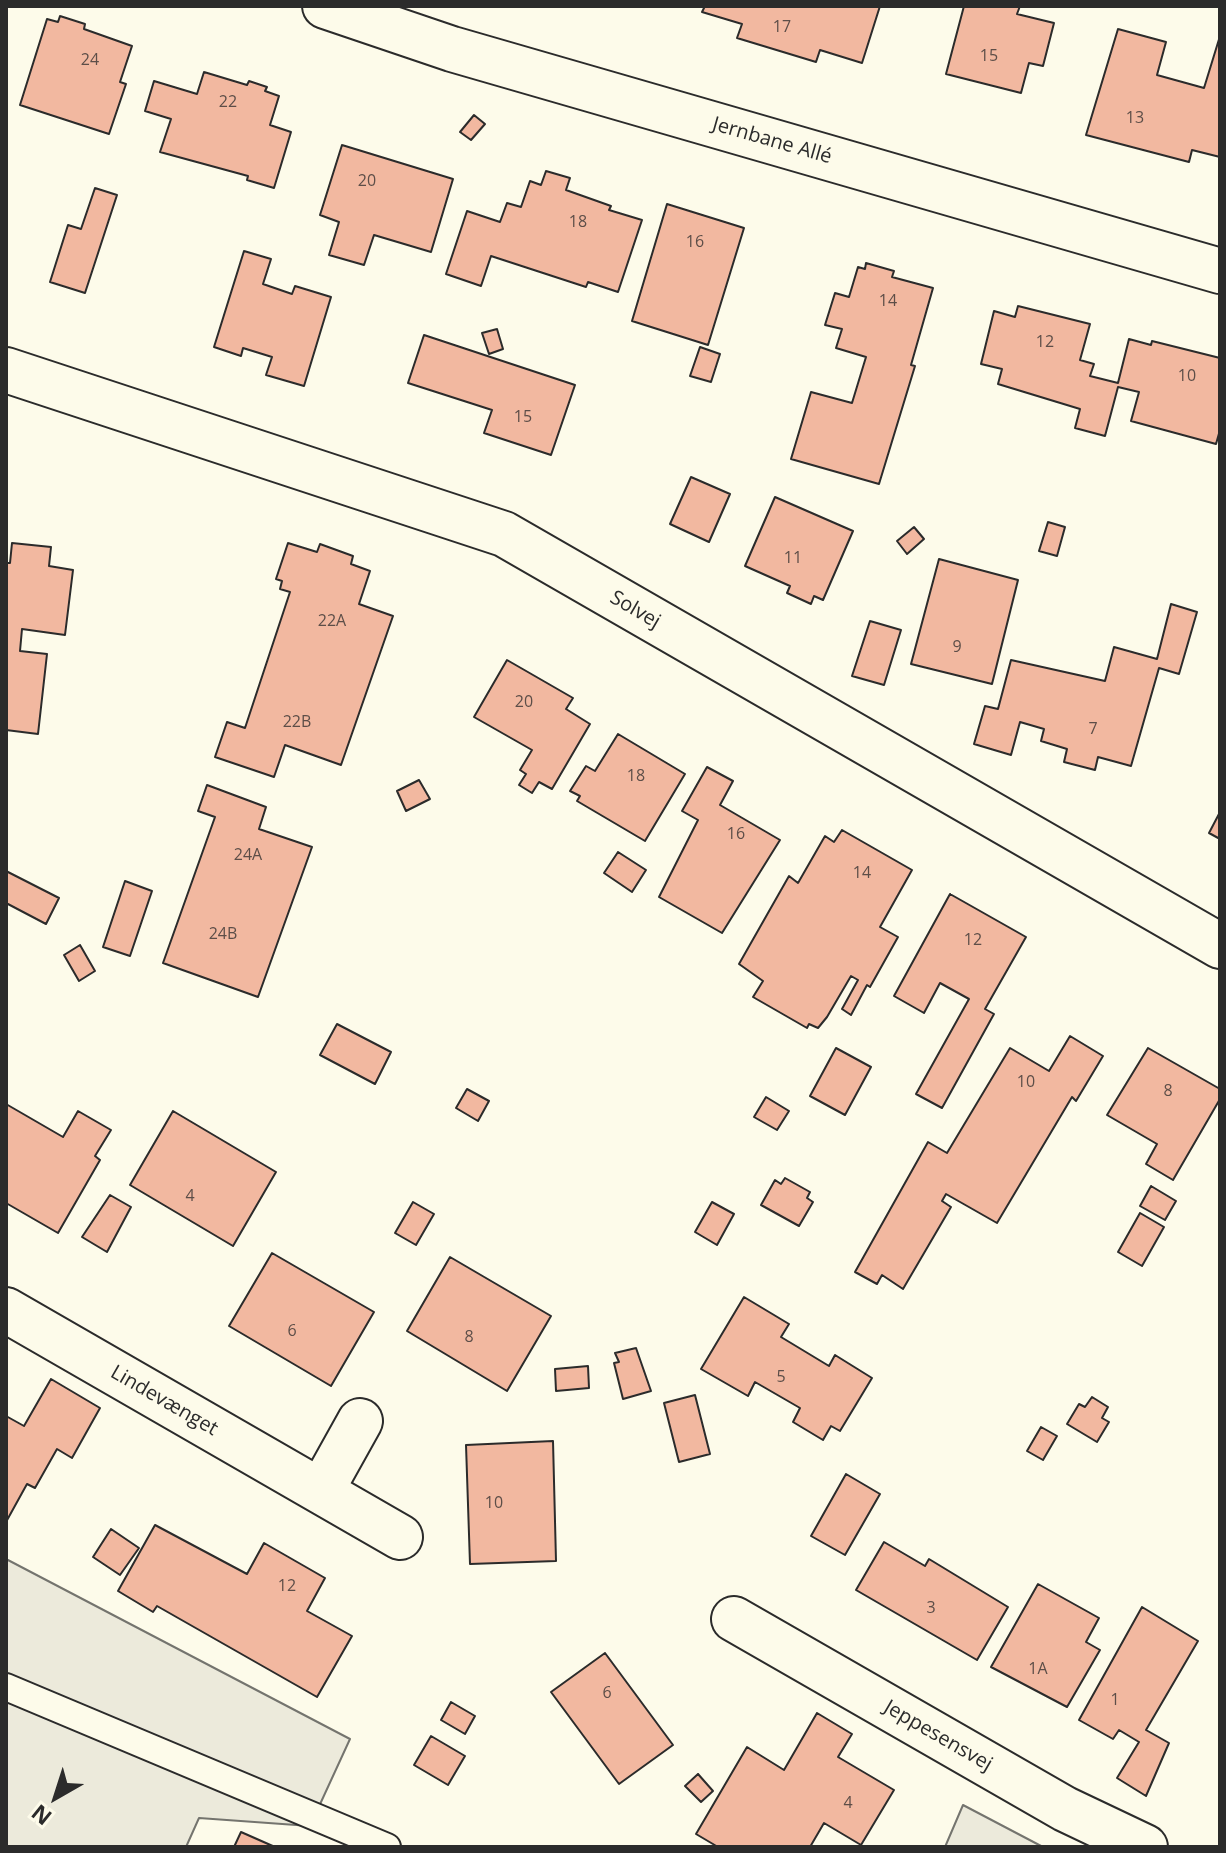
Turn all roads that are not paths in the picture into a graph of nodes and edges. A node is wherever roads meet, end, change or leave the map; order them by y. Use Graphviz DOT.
graph roads {
  1 [pos="325,6"];
  2 [pos="1220,271"];
  3 [pos="6,370"];
  4 [pos="1220,946"];
  5 [pos="6,1310"];
  6 [pos="360,1421"];
  7 [pos="321,1491"];
  8 [pos="400,1537"];
  9 [pos="734,1619"];
  10 [pos="6,1687"];
  11 [pos="387,1847"];
  12 [pos="1145,1847"];
  1 -- 2 [label="street, Jernbane Allé"];
  3 -- 4 [label="street, Solvej"];
  5 -- 7 [label="street, Lindevænget"];
  6 -- 7 [label="street"];
  7 -- 8 [label="street, Lindevænget"];
  9 -- 12 [label="street, Jeppesensvej"];
  10 -- 11 [label="lane"];
}
